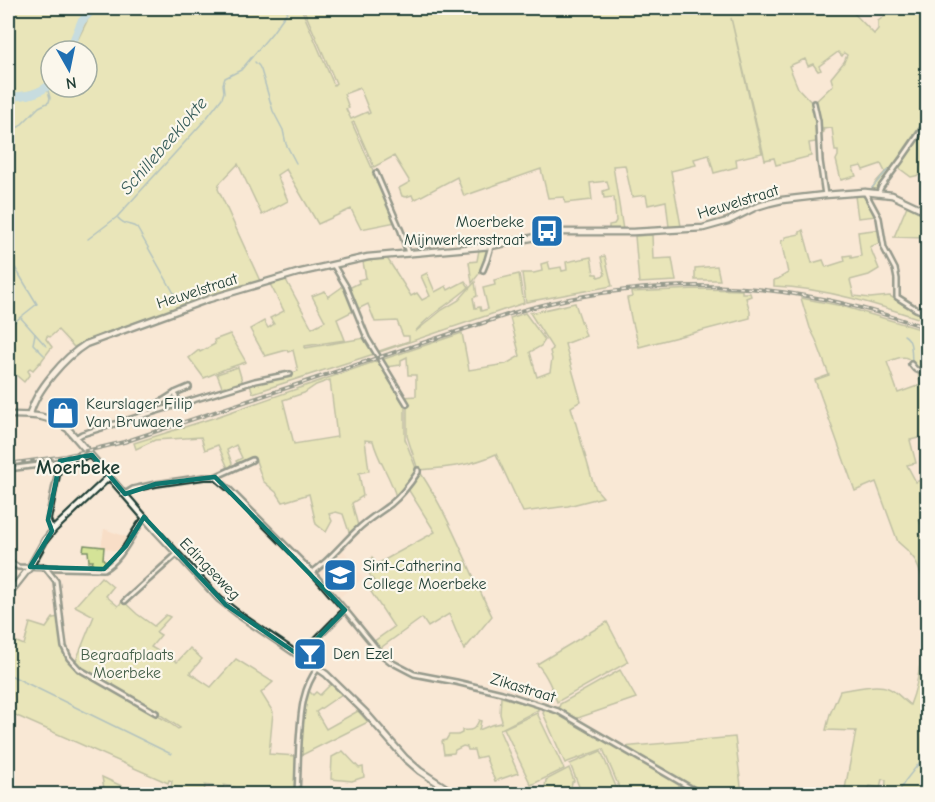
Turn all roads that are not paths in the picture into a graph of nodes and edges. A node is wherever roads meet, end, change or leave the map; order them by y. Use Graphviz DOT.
graph roads {
  1 [pos="814,103"];
  2 [pos="927,121"];
  3 [pos="376,173"];
  4 [pos="868,192"];
  5 [pos="879,192"];
  6 [pos="825,195"];
  7 [pos="927,212"];
  8 [pos="491,246"];
  9 [pos="408,253"];
  10 [pos="333,265"];
  11 [pos="483,270"];
  12 [pos="927,314"];
  13 [pos="911,364"];
  14 [pos="290,374"];
  15 [pos="927,374"];
  16 [pos="189,387"];
  17 [pos="175,393"];
  18 [pos="407,404"];
  19 [pos="179,405"];
  20 [pos="30,414"];
  21 [pos="8,415"];
  22 [pos="143,416"];
  23 [pos="76,437"];
  24 [pos="92,455"];
  25 [pos="252,460"];
  26 [pos="60,461"];
  27 [pos="8,469"];
  28 [pos="418,470"];
  29 [pos="110,476"];
  30 [pos="215,477"];
  31 [pos="125,494"];
  32 [pos="145,518"];
  33 [pos="54,529"];
  34 [pos="177,554"];
  35 [pos="8,558"];
  36 [pos="30,567"];
  37 [pos="45,567"];
  38 [pos="313,573"];
  39 [pos="8,595"];
  40 [pos="125,601"];
  41 [pos="345,610"];
  42 [pos="300,656"];
  43 [pos="318,668"];
  44 [pos="156,713"];
  45 [pos="453,794"];
  46 [pos="297,795"];
  47 [pos="701,795"];
  1 -- 6 [label="street"];
  2 -- 5 [label="street"];
  3 -- 9 [label="street"];
  4 -- 5 [label="street, Heuvelstraat"];
  4 -- 6 [label="street, Heuvelstraat"];
  4 -- 12 [label="street"];
  5 -- 7 [label="street, Heuvelstraat"];
  6 -- 8 [label="street, Heuvelstraat"];
  8 -- 9 [label="street, Heuvelstraat"];
  8 -- 11 [label="street"];
  9 -- 10 [label="street, Heuvelstraat"];
  10 -- 18 [label="street"];
  10 -- 20 [label="street, Heuvelstraat"];
  13 -- 15 [label="street"];
  14 -- 19 [label="street"];
  16 -- 17 [label="street"];
  17 -- 19 [label="street"];
  17 -- 22 [label="street"];
  19 -- 22 [label="street"];
  20 -- 21 [label="street, Edingseweg"];
  20 -- 23 [label="street, Edingseweg"];
  22 -- 23 [label="street"];
  23 -- 24 [label="street, Edingseweg"];
  24 -- 26 [label="street"];
  24 -- 29 [label="street, Edingseweg"];
  25 -- 30 [label="street"];
  26 -- 27 [label="street"];
  26 -- 33 [label="street"];
  28 -- 38 [label="street"];
  29 -- 31 [label="street, Edingseweg"];
  29 -- 33 [label="street"];
  30 -- 31 [label="street"];
  30 -- 38 [label="street, Zikastraat"];
  31 -- 32 [label="street, Edingseweg"];
  32 -- 34 [label="street, Edingseweg"];
  32 -- 37 [label="street"];
  33 -- 36 [label="street"];
  34 -- 40 [label="street"];
  34 -- 42 [label="street, Edingseweg"];
  35 -- 36 [label="street"];
  36 -- 37 [label="street"];
  36 -- 39 [label="street"];
  37 -- 44 [label="street"];
  38 -- 41 [label="street, Zikastraat"];
  41 -- 42 [label="street"];
  41 -- 47 [label="street, Zikastraat"];
  42 -- 43 [label="street, Edingseweg"];
  43 -- 45 [label="street, Edingseweg"];
  43 -- 46 [label="street"];
}
